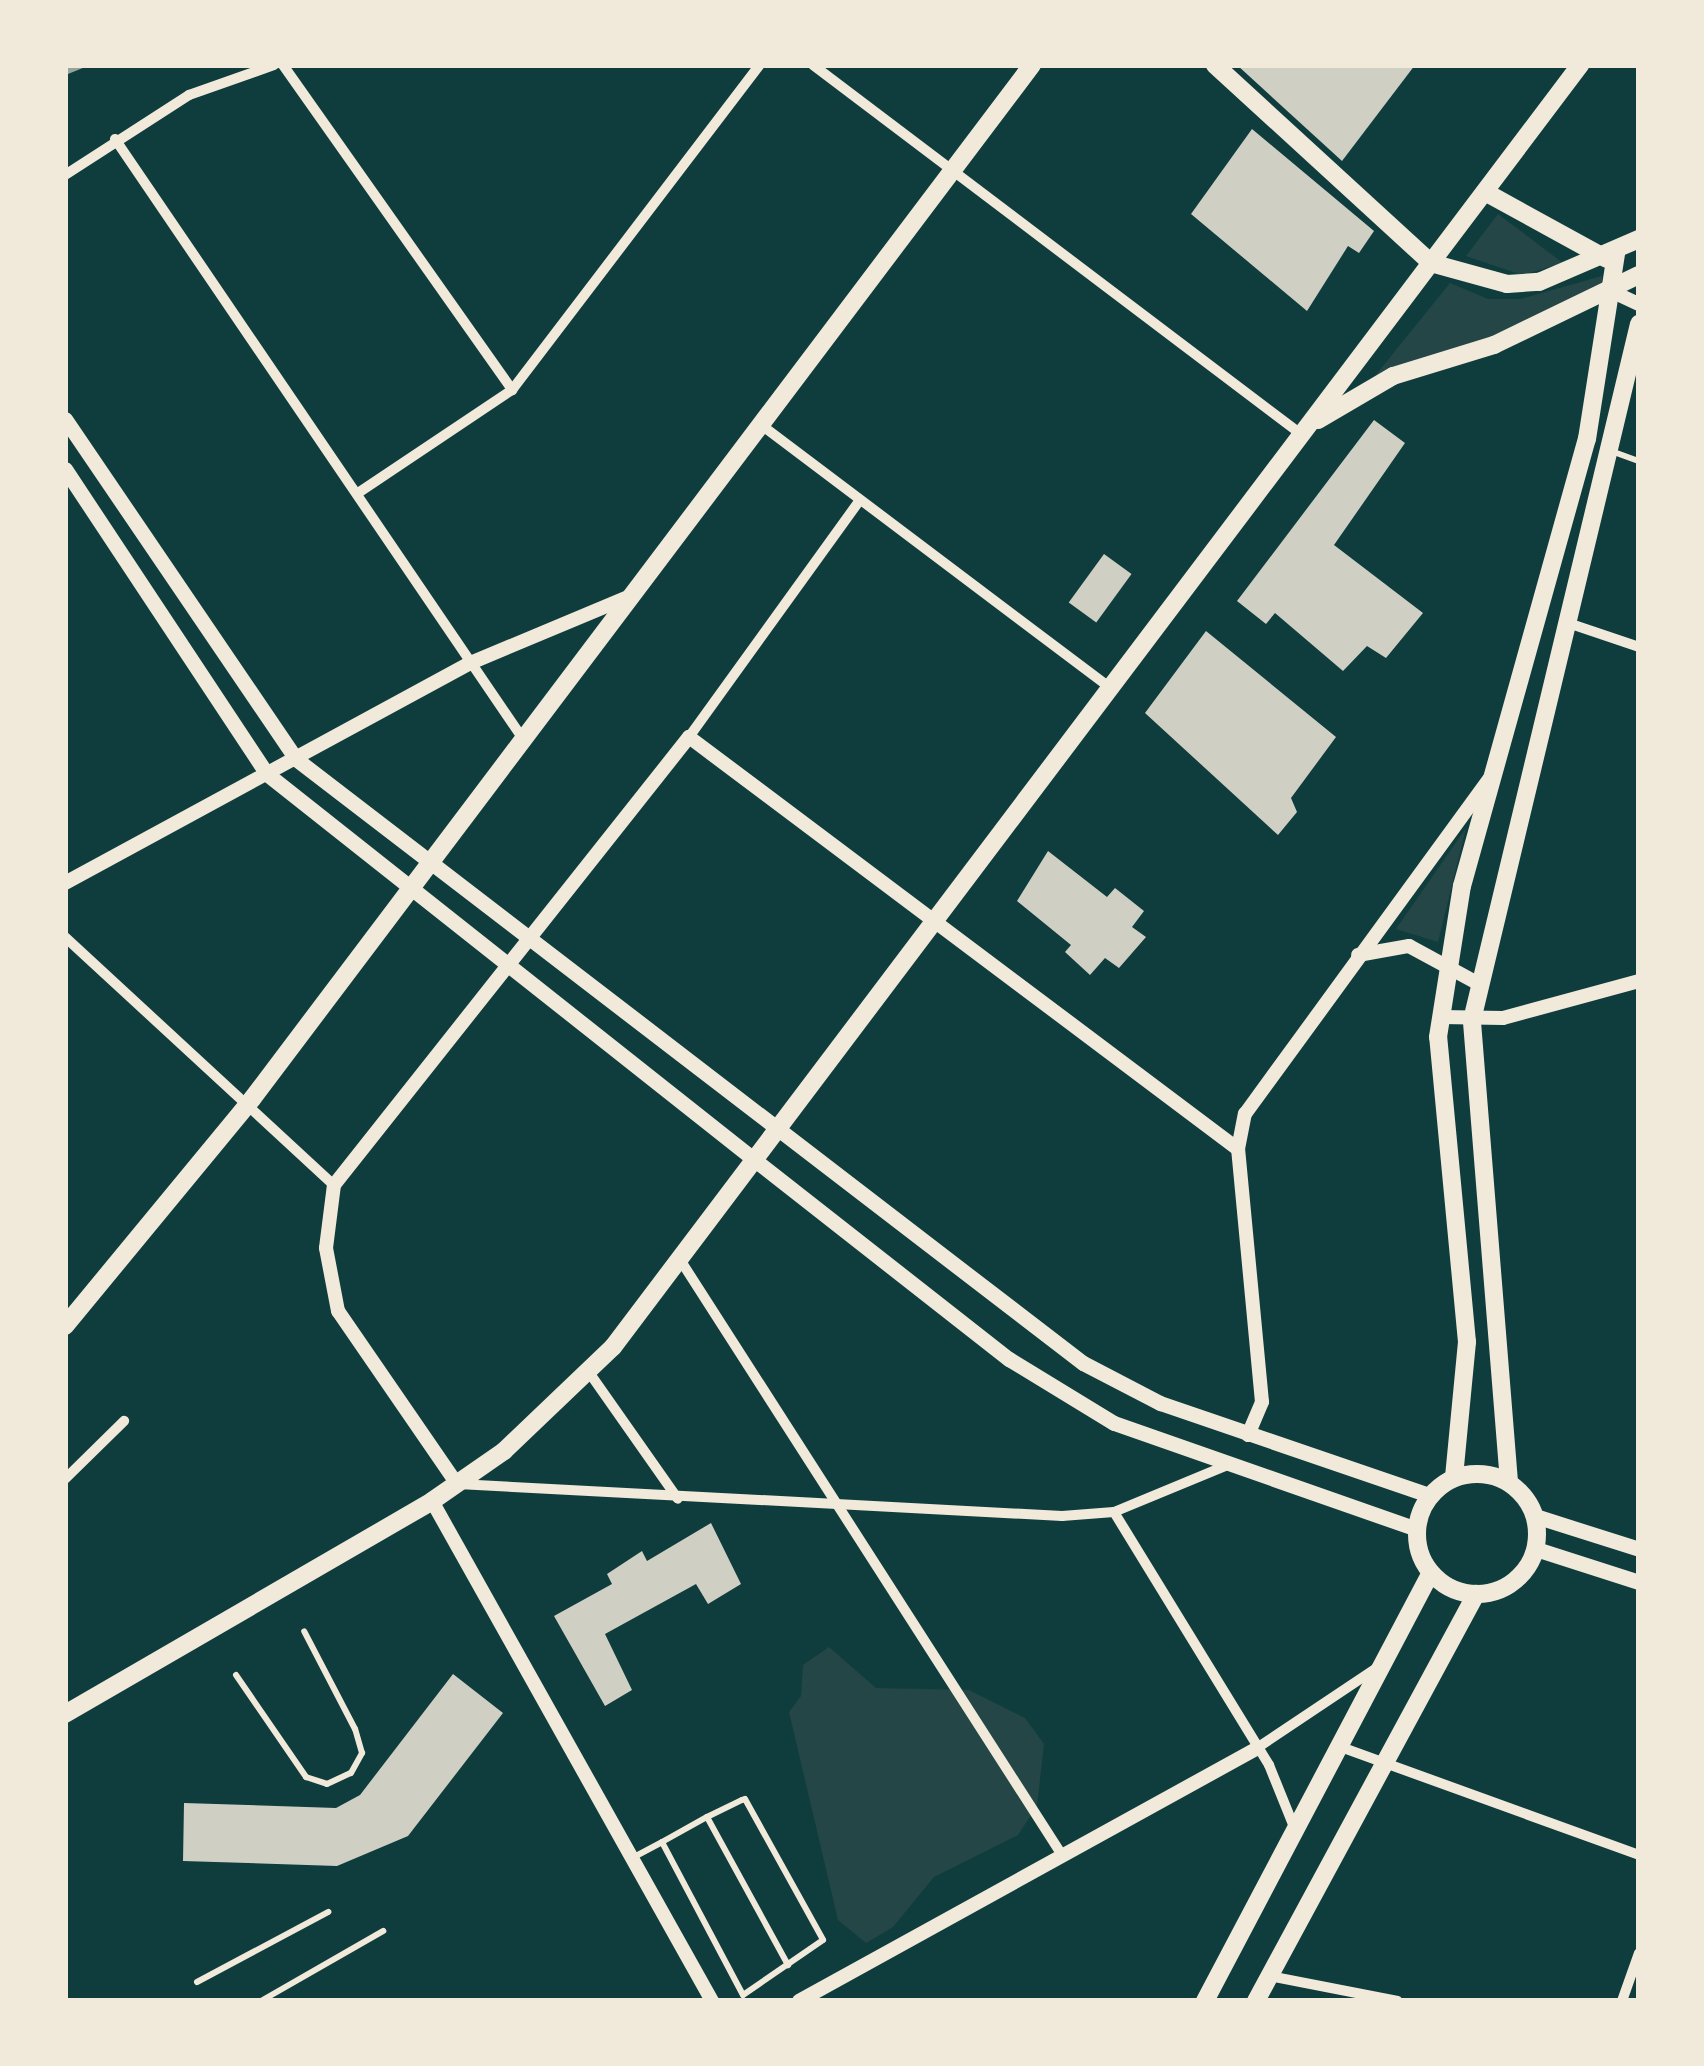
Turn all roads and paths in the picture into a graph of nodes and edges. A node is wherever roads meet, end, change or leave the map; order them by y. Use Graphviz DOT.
graph roads {
  1 [pos="274,65"];
  2 [pos="283,65"];
  3 [pos="760,65"];
  4 [pos="813,65"];
  5 [pos="1032,65"];
  6 [pos="1215,65"];
  7 [pos="1580,65"];
  8 [pos="115,139"];
  9 [pos="951,172"];
  10 [pos="65,175"];
  11 [pos="1485,192"];
  12 [pos="1639,239"];
  13 [pos="1612,256"];
  14 [pos="1431,263"];
  15 [pos="1639,276"];
  16 [pos="1615,294"];
  17 [pos="1639,304"];
  18 [pos="1639,324"];
  19 [pos="512,390"];
  20 [pos="65,418"];
  21 [pos="759,424"];
  22 [pos="1306,431"];
  23 [pos="1610,451"];
  24 [pos="1639,461"];
  25 [pos="65,468"];
  26 [pos="358,493"];
  27 [pos="860,500"];
  28 [pos="626,598"];
  29 [pos="1571,624"];
  30 [pos="1639,648"];
  31 [pos="474,662"];
  32 [pos="1110,688"];
  33 [pos="521,736"];
  34 [pos="689,737"];
  35 [pos="296,759"];
  36 [pos="268,774"];
  37 [pos="1493,776"];
  38 [pos="426,860"];
  39 [pos="65,884"];
  40 [pos="408,885"];
  41 [pos="932,920"];
  42 [pos="65,936"];
  43 [pos="531,941"];
  44 [pos="1358,956"];
  45 [pos="1449,964"];
  46 [pos="512,965"];
  47 [pos="1639,981"];
  48 [pos="1479,984"];
  49 [pos="1441,1017"];
  50 [pos="1472,1020"];
  51 [pos="252,1099"];
  52 [pos="771,1130"];
  53 [pos="1238,1150"];
  54 [pos="751,1158"];
  55 [pos="334,1185"];
  56 [pos="678,1257"];
  57 [pos="65,1326"];
  58 [pos="588,1372"];
  59 [pos="124,1421"];
  60 [pos="1248,1434"];
  61 [pos="1230,1464"];
  62 [pos="1454,1478"];
  63 [pos="65,1479"];
  64 [pos="1509,1482"];
  65 [pos="457,1484"];
  66 [pos="1428,1494"];
  67 [pos="678,1499"];
  68 [pos="432,1501"];
  69 [pos="844,1509"];
  70 [pos="1114,1512"];
  71 [pos="1535,1516"];
  72 [pos="1416,1529"];
  73 [pos="1536,1548"];
  74 [pos="1639,1549"];
  75 [pos="1431,1573"];
  76 [pos="1639,1582"];
  77 [pos="1476,1594"];
  78 [pos="304,1631"];
  79 [pos="1375,1669"];
  80 [pos="236,1675"];
  81 [pos="66,1711"];
  82 [pos="1337,1746"];
  83 [pos="1254,1750"];
  84 [pos="1382,1764"];
  85 [pos="708,1817"];
  86 [pos="1295,1828"];
  87 [pos="662,1842"];
  88 [pos="1062,1855"];
  89 [pos="1639,1855"];
  90 [pos="632,1858"];
  91 [pos="328,1912"];
  92 [pos="383,1931"];
  93 [pos="1639,1953"];
  94 [pos="788,1965"];
  95 [pos="1268,1976"];
  96 [pos="196,1982"];
  97 [pos="261,2001"];
  98 [pos="712,2001"];
  99 [pos="799,2001"];
  100 [pos="1204,2001"];
  101 [pos="1256,2001"];
  102 [pos="1398,2001"];
  103 [pos="1622,2001"];
  1 -- 8 [label="street"];
  2 -- 19 [label="street"];
  3 -- 19 [label="street"];
  4 -- 9 [label="street"];
  5 -- 9 [label="main road"];
  6 -- 14 [label="main road"];
  7 -- 11 [label="main road"];
  8 -- 10 [label="street"];
  8 -- 26 [label="street"];
  9 -- 21 [label="main road"];
  9 -- 22 [label="street"];
  11 -- 13 [label="main road"];
  11 -- 14 [label="main road"];
  12 -- 13 [label="main road"];
  13 -- 14 [label="main road"];
  13 -- 16 [label="main road"];
  14 -- 22 [label="main road"];
  15 -- 16 [label="main road"];
  16 -- 17 [label="street"];
  16 -- 22 [label="main road"];
  16 -- 37 [label="main road"];
  18 -- 23 [label="main road"];
  19 -- 26 [label="street"];
  20 -- 35 [label="main road"];
  21 -- 27 [label="street"];
  21 -- 28 [label="main road"];
  22 -- 32 [label="main road"];
  23 -- 24 [label="lane"];
  23 -- 29 [label="main road"];
  25 -- 36 [label="main road"];
  26 -- 31 [label="street"];
  27 -- 32 [label="street"];
  27 -- 34 [label="street"];
  28 -- 31 [label="street"];
  28 -- 33 [label="main road"];
  29 -- 30 [label="street"];
  29 -- 48 [label="main road"];
  31 -- 33 [label="street"];
  31 -- 35 [label="street"];
  32 -- 41 [label="main road"];
  33 -- 38 [label="main road"];
  34 -- 41 [label="street"];
  34 -- 43 [label="street"];
  35 -- 36 [label="street"];
  35 -- 38 [label="main road"];
  36 -- 39 [label="street"];
  36 -- 40 [label="main road"];
  37 -- 44 [label="street"];
  37 -- 45 [label="main road"];
  38 -- 40 [label="main road"];
  38 -- 43 [label="main road"];
  40 -- 46 [label="main road"];
  40 -- 51 [label="main road"];
  41 -- 52 [label="main road"];
  41 -- 53 [label="street"];
  42 -- 51 [label="street"];
  43 -- 46 [label="street"];
  43 -- 52 [label="main road"];
  44 -- 45 [label="street"];
  44 -- 53 [label="street"];
  45 -- 48 [label="street"];
  45 -- 49 [label="main road"];
  46 -- 54 [label="main road"];
  46 -- 55 [label="street"];
  47 -- 50 [label="street"];
  48 -- 50 [label="main road"];
  49 -- 50 [label="street"];
  49 -- 62 [label="main road"];
  50 -- 64 [label="main road"];
  51 -- 55 [label="street"];
  51 -- 57 [label="main road"];
  52 -- 54 [label="main road"];
  52 -- 60 [label="main road"];
  53 -- 60 [label="street"];
  54 -- 56 [label="main road"];
  54 -- 61 [label="main road"];
  55 -- 65 [label="street"];
  56 -- 58 [label="main road"];
  56 -- 69 [label="street"];
  58 -- 65 [label="main road"];
  58 -- 67 [label="street"];
  59 -- 63 [label="street"];
  60 -- 66 [label="main road"];
  61 -- 70 [label="street"];
  61 -- 72 [label="main road"];
  62 -- 64 [label="main road"];
  62 -- 66 [label="main road"];
  64 -- 71 [label="main road"];
  65 -- 67 [label="street"];
  65 -- 68 [label="main road"];
  66 -- 72 [label="main road"];
  67 -- 69 [label="street"];
  68 -- 81 [label="main road"];
  68 -- 90 [label="street"];
  69 -- 70 [label="street"];
  69 -- 88 [label="street"];
  70 -- 83 [label="street"];
  71 -- 73 [label="main road"];
  71 -- 74 [label="main road"];
  72 -- 75 [label="main road"];
  73 -- 76 [label="main road"];
  73 -- 77 [label="main road"];
  75 -- 77 [label="main road"];
  75 -- 79 [label="main road"];
  77 -- 84 [label="main road"];
  78 -- 80 [label="lane"];
  79 -- 82 [label="main road"];
  79 -- 83 [label="street"];
  82 -- 84 [label="street"];
  82 -- 86 [label="main road"];
  83 -- 86 [label="street"];
  83 -- 88 [label="street"];
  84 -- 89 [label="street"];
  84 -- 95 [label="main road"];
  85 -- 87 [label="lane"];
  85 -- 94 [label="lane"];
  85 -- 94 [label="lane"];
  86 -- 100 [label="main road"];
  87 -- 90 [label="lane"];
  87 -- 94 [label="lane"];
  88 -- 99 [label="street"];
  90 -- 98 [label="street"];
  91 -- 96 [label="lane"];
  92 -- 97 [label="lane"];
  93 -- 103 [label="street"];
  95 -- 101 [label="main road"];
  95 -- 102 [label="street"];
}
